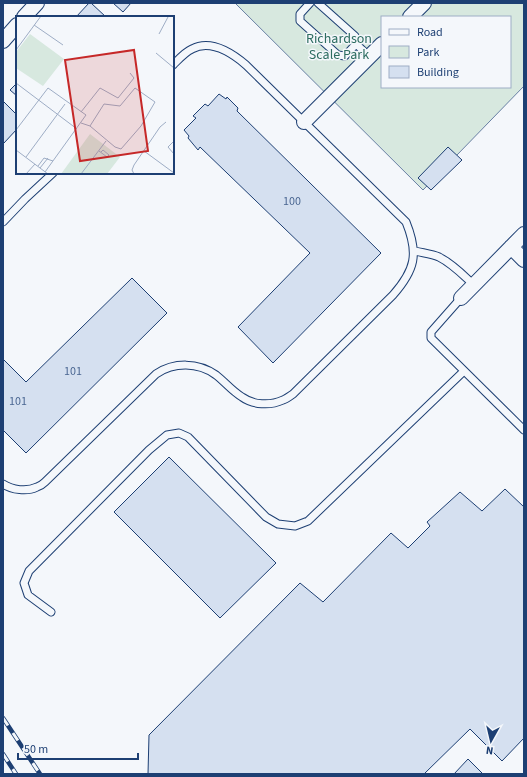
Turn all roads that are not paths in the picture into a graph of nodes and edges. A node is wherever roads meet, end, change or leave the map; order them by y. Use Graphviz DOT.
graph roads {
  1 [pos="310,3"];
  2 [pos="318,3"];
  3 [pos="424,3"];
  4 [pos="411,16"];
  5 [pos="16,26"];
  6 [pos="3,41"];
  7 [pos="356,44"];
  8 [pos="381,45"];
  9 [pos="370,56"];
  10 [pos="174,64"];
  11 [pos="304,122"];
  12 [pos="52,174"];
  13 [pos="3,222"];
  14 [pos="524,234"];
  15 [pos="511,247"];
  16 [pos="414,252"];
  17 [pos="524,260"];
  18 [pos="474,285"];
  19 [pos="461,298"];
  20 [pos="464,371"];
  21 [pos="524,430"];
  22 [pos="3,484"];
  23 [pos="51,612"];
  1 -- 7 [label="lane"];
  2 -- 7 [label="lane"];
  3 -- 4 [label="street"];
  5 -- 6 [label="street"];
  7 -- 9 [label="lane"];
  8 -- 9 [label="street"];
  9 -- 11 [label="street"];
  10 -- 11 [label="lane"];
  11 -- 16 [label="lane"];
  12 -- 13 [label="lane"];
  14 -- 15 [label="street"];
  15 -- 17 [label="street"];
  15 -- 18 [label="street"];
  16 -- 18 [label="lane"];
  16 -- 22 [label="lane"];
  18 -- 19 [label="street"];
  19 -- 20 [label="lane"];
  20 -- 21 [label="lane"];
  20 -- 23 [label="lane"];
}
